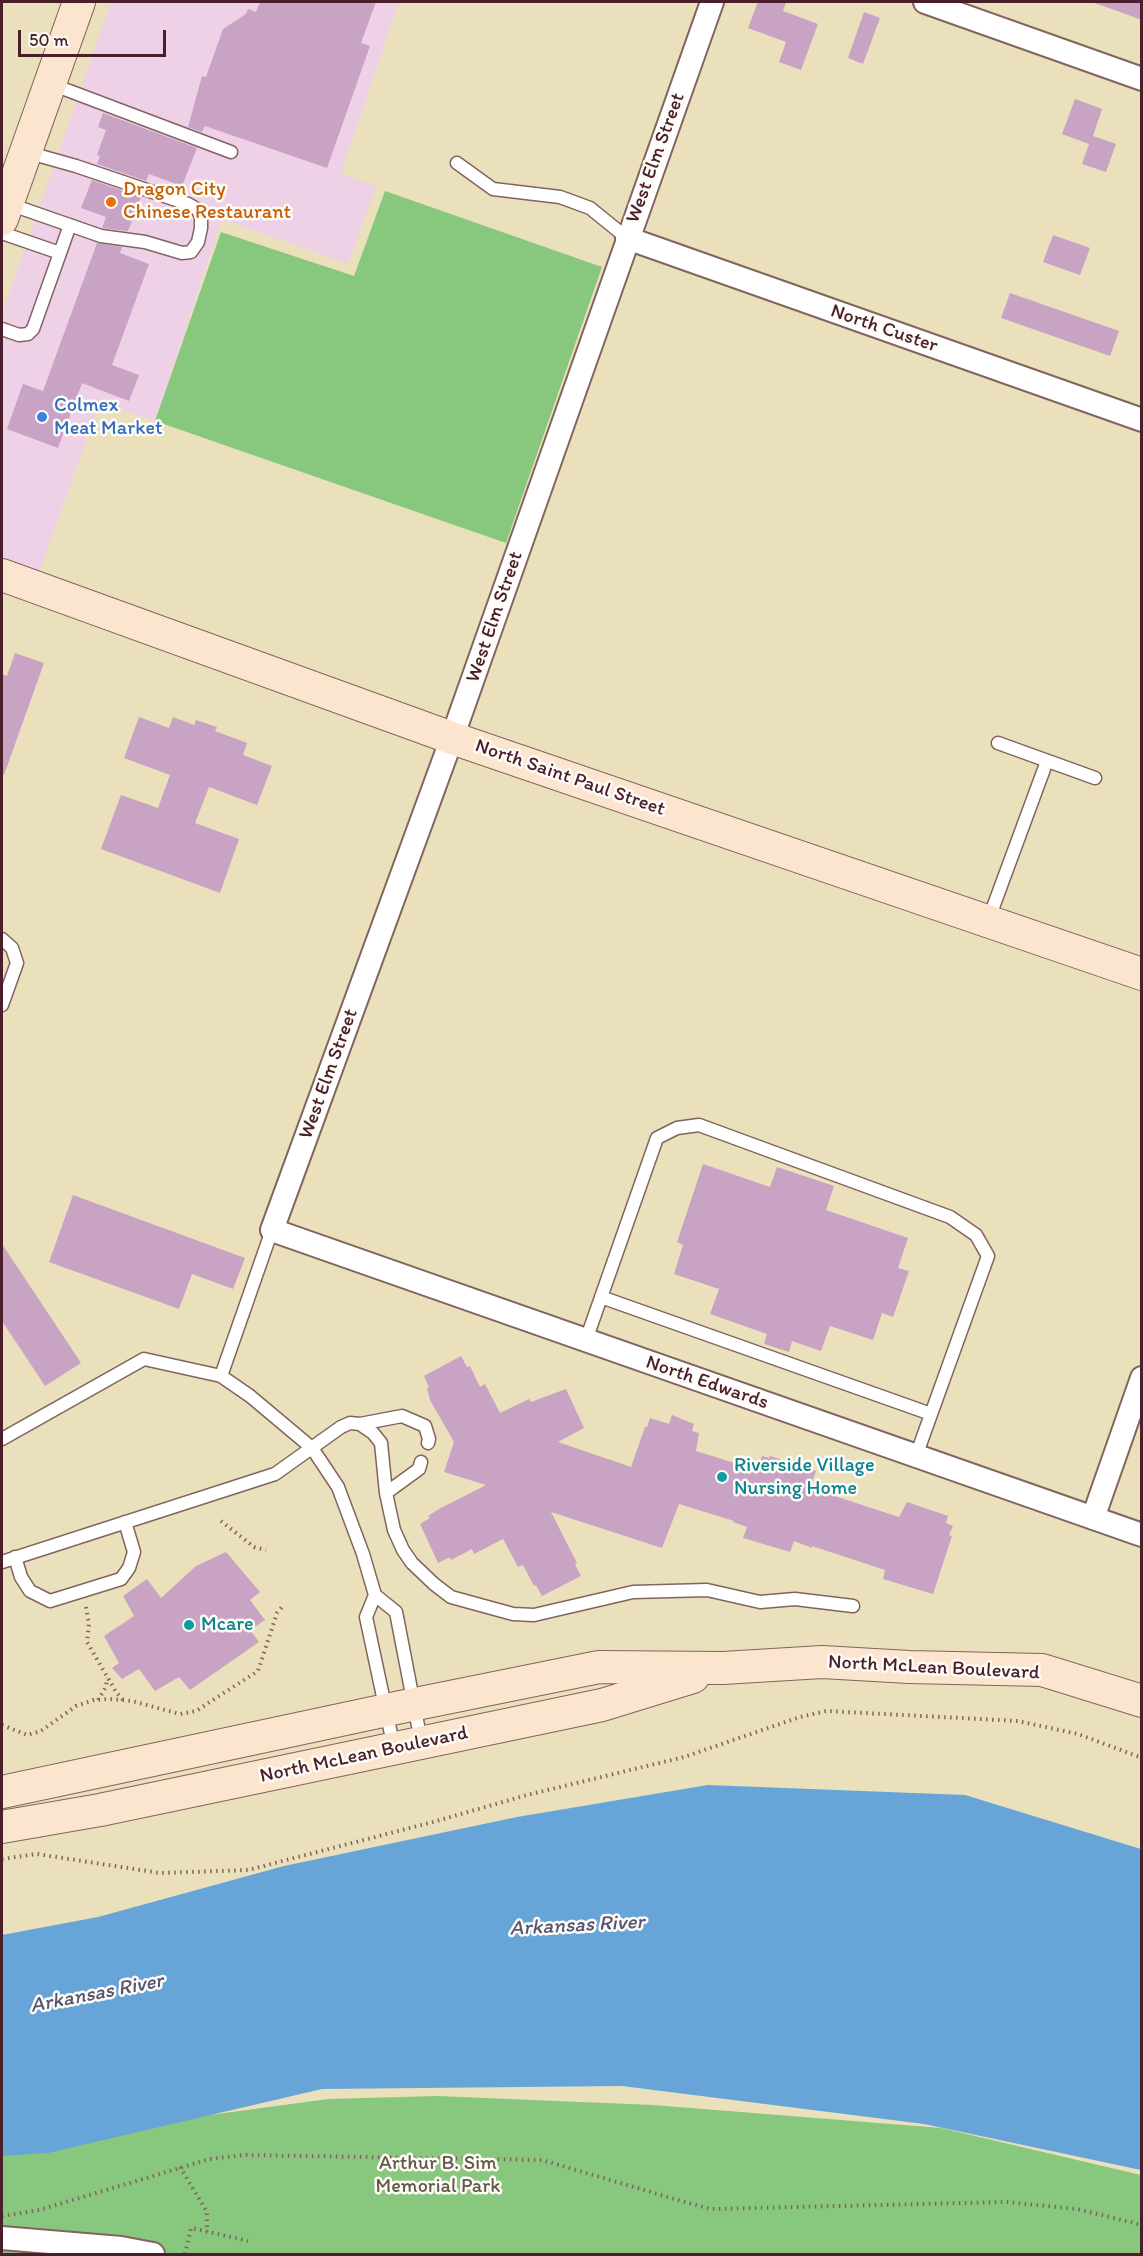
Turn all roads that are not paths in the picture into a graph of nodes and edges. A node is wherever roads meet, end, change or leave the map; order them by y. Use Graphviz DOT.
graph roads {
  1 [pos="79,2"];
  2 [pos="712,2"];
  3 [pos="925,2"];
  4 [pos="1142,80"];
  5 [pos="50,83"];
  6 [pos="25,152"];
  7 [pos="231,152"];
  8 [pos="457,163"];
  9 [pos="3,218"];
  10 [pos="70,225"];
  11 [pos="627,238"];
  12 [pos="60,253"];
  13 [pos="2,329"];
  14 [pos="1142,420"];
  15 [pos="2,575"];
  16 [pos="452,738"];
  17 [pos="998,743"];
  18 [pos="1047,761"];
  19 [pos="1095,778"];
  20 [pos="988,922"];
  21 [pos="2,939"];
  22 [pos="1142,974"];
  23 [pos="2,1005"];
  24 [pos="272,1230"];
  25 [pos="601,1297"];
  26 [pos="586,1340"];
  27 [pos="221,1376"];
  28 [pos="1142,1378"];
  29 [pos="931,1414"];
  30 [pos="360,1424"];
  31 [pos="2,1440"];
  32 [pos="428,1443"];
  33 [pos="312,1448"];
  34 [pos="916,1456"];
  35 [pos="421,1462"];
  36 [pos="386,1493"];
  37 [pos="1093,1518"];
  38 [pos="125,1522"];
  39 [pos="1142,1535"];
  40 [pos="15,1557"];
  41 [pos="2,1562"];
  42 [pos="375,1595"];
  43 [pos="853,1606"];
  44 [pos="723,1668"];
  45 [pos="1142,1701"];
  46 [pos="400,1707"];
  47 [pos="408,1745"];
  48 [pos="2,1792"];
  49 [pos="2,1827"];
  50 [pos="2,2238"];
  51 [pos="153,2254"];
  1 -- 5 [label="main road"];
  2 -- 11 [label="street, West Elm Street"];
  3 -- 4 [label="street"];
  5 -- 6 [label="main road"];
  5 -- 7 [label="lane"];
  6 -- 9 [label="main road"];
  6 -- 10 [label="lane"];
  8 -- 11 [label="lane"];
  9 -- 10 [label="lane"];
  9 -- 12 [label="lane"];
  10 -- 12 [label="lane"];
  11 -- 14 [label="street, North Custer"];
  11 -- 16 [label="street, West Elm Street"];
  12 -- 13 [label="lane"];
  15 -- 16 [label="main road, North Saint Paul Street"];
  16 -- 20 [label="main road, North Saint Paul Street"];
  16 -- 24 [label="street, West Elm Street"];
  17 -- 18 [label="lane"];
  18 -- 19 [label="lane"];
  18 -- 20 [label="lane"];
  20 -- 22 [label="main road, North Saint Paul Street"];
  21 -- 23 [label="lane"];
  24 -- 26 [label="street, North Edwards"];
  24 -- 27 [label="lane"];
  25 -- 26 [label="lane"];
  25 -- 29 [label="lane"];
  25 -- 29 [label="lane"];
  26 -- 34 [label="street, North Edwards"];
  27 -- 31 [label="lane"];
  27 -- 33 [label="lane"];
  28 -- 37 [label="street"];
  29 -- 34 [label="lane"];
  30 -- 32 [label="lane"];
  30 -- 33 [label="lane"];
  30 -- 36 [label="lane"];
  33 -- 38 [label="lane"];
  33 -- 42 [label="lane"];
  34 -- 37 [label="street, North Edwards"];
  35 -- 36 [label="lane"];
  36 -- 43 [label="lane"];
  37 -- 39 [label="street, North Edwards"];
  38 -- 40 [label="lane"];
  38 -- 40 [label="lane"];
  40 -- 41 [label="lane"];
  42 -- 46 [label="lane"];
  42 -- 46 [label="lane"];
  44 -- 45 [label="main road, North McLean Boulevard"];
  44 -- 46 [label="main road, North McLean Boulevard"];
  44 -- 47 [label="main road, North McLean Boulevard"];
  46 -- 47 [label="lane"];
  46 -- 47 [label="lane"];
  46 -- 48 [label="main road, North McLean Boulevard"];
  47 -- 49 [label="main road, North McLean Boulevard"];
  50 -- 51 [label="street"];
}
